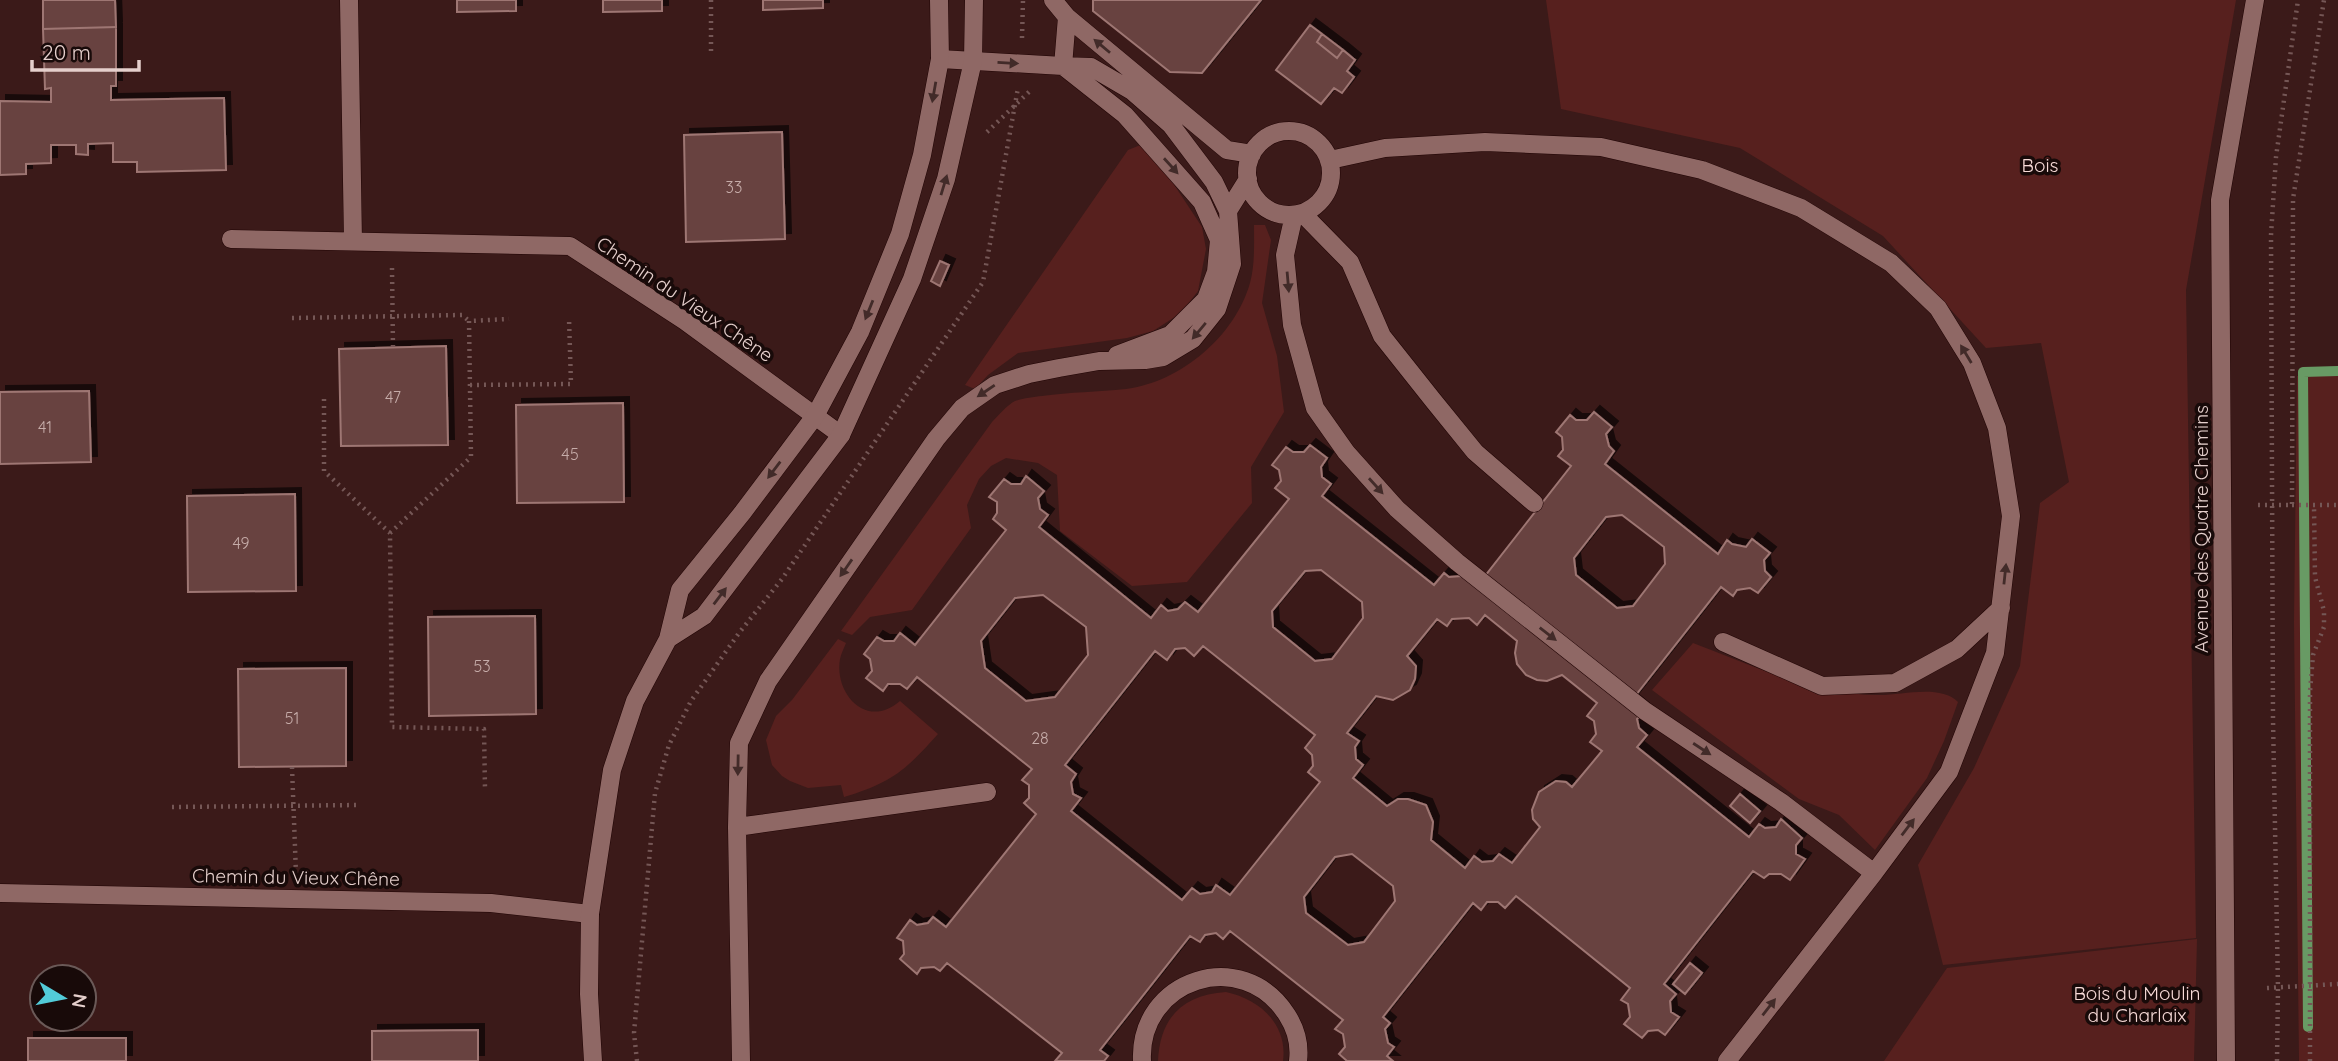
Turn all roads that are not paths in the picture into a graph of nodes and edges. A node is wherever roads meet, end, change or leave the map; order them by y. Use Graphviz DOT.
graph roads {
  1 [pos="349,0"];
  2 [pos="939,0"];
  3 [pos="974,0"];
  4 [pos="1052,0"];
  5 [pos="2255,0"];
  6 [pos="1067,17"];
  7 [pos="940,59"];
  8 [pos="973,61"];
  9 [pos="1063,66"];
  10 [pos="1252,154"];
  11 [pos="1330,160"];
  12 [pos="1248,179"];
  13 [pos="1228,211"];
  14 [pos="1298,214"];
  15 [pos="231,239"];
  16 [pos="352,241"];
  17 [pos="1100,361"];
  18 [pos="815,416"];
  19 [pos="841,435"];
  20 [pos="1534,503"];
  21 [pos="2001,608"];
  22 [pos="668,639"];
  23 [pos="1723,642"];
  24 [pos="988,792"];
  25 [pos="737,827"];
  26 [pos="1874,873"];
  27 [pos="0,892"];
  28 [pos="590,914"];
  29 [pos="593,1061"];
  30 [pos="741,1061"];
  31 [pos="1142,1061"];
  32 [pos="1298,1061"];
  33 [pos="1727,1061"];
  34 [pos="2226,1061"];
  1 -- 16 [label="street"];
  2 -- 7 [label="street"];
  3 -- 8 [label="street"];
  4 -- 6 [label="street"];
  5 -- 34 [label="street, Avenue des Quatre Chemins"];
  6 -- 9 [label="street"];
  10 -- 6 [label="street, one-way"];
  7 -- 8 [label="street"];
  7 -- 18 [label="street, one-way"];
  8 -- 9 [label="street, one-way"];
  19 -- 8 [label="street, one-way"];
  9 -- 13 [label="street"];
  9 -- 17 [label="street, one-way"];
  10 -- 11 [label="street"];
  10 -- 12 [label="street"];
  11 -- 14 [label="street"];
  21 -- 11 [label="street, one-way"];
  12 -- 13 [label="street"];
  12 -- 14 [label="street"];
  13 -- 17 [label="street, one-way"];
  14 -- 20 [label="street"];
  14 -- 26 [label="street, one-way"];
  15 -- 16 [label="street, Chemin du Vieux Chêne"];
  16 -- 18 [label="street, Chemin du Vieux Chêne"];
  17 -- 25 [label="street, one-way"];
  18 -- 19 [label="street, Chemin du Vieux Chêne"];
  18 -- 22 [label="street, one-way"];
  22 -- 19 [label="street, one-way"];
  21 -- 23 [label="street"];
  26 -- 21 [label="street, one-way"];
  22 -- 28 [label="street"];
  24 -- 25 [label="street"];
  25 -- 30 [label="street"];
  33 -- 26 [label="street, one-way"];
  27 -- 28 [label="street, Chemin du Vieux Chêne"];
  28 -- 29 [label="street"];
  31 -- 32 [label="street"];
}
